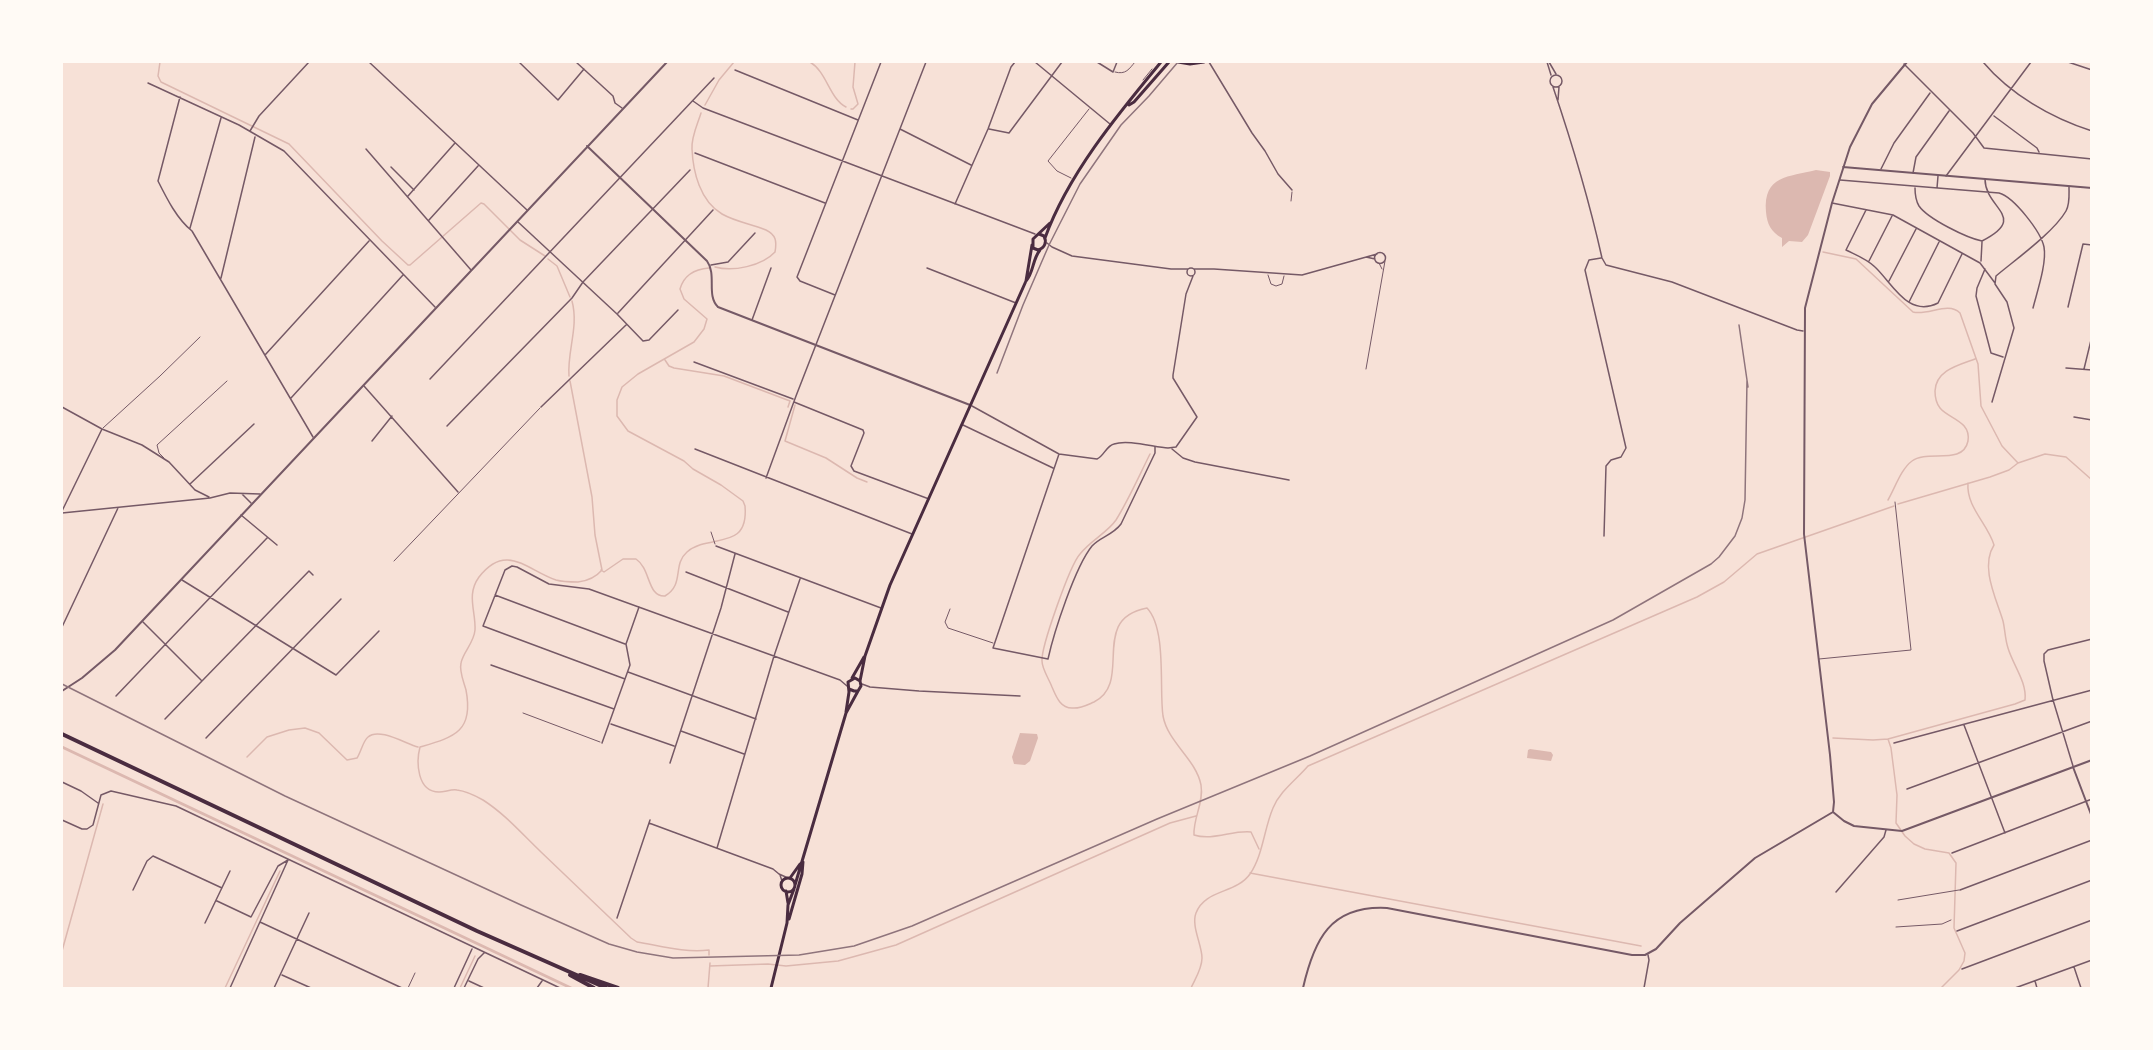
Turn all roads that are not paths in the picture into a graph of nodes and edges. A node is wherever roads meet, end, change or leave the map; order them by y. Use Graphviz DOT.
graph roads {
  1 [pos="309,62"];
  2 [pos="369,62"];
  3 [pos="519,62"];
  4 [pos="576,62"];
  5 [pos="667,62"];
  6 [pos="881,62"];
  7 [pos="926,62"];
  8 [pos="1015,62"];
  9 [pos="1035,62"];
  10 [pos="1062,62"];
  11 [pos="1097,62"];
  12 [pos="1118,62"];
  13 [pos="1135,62"];
  14 [pos="1161,62"];
  15 [pos="1169,62"];
  16 [pos="1178,62"];
  17 [pos="1204,62"];
  18 [pos="1209,62"];
  19 [pos="1548,62"];
  20 [pos="1983,62"];
  21 [pos="2031,62"];
  22 [pos="2068,62"];
  23 [pos="1905,63"];
  24 [pos="584,69"];
  25 [pos="735,70"];
  26 [pos="2091,70"];
  27 [pos="1113,72"];
  28 [pos="1557,75"];
  29 [pos="1052,76"];
  30 [pos="1551,76"];
  31 [pos="714,78"];
  32 [pos="148,83"];
  33 [pos="1560,86"];
  34 [pos="1553,87"];
  35 [pos="2011,88"];
  36 [pos="1930,93"];
  37 [pos="180,97"];
  38 [pos="692,101"];
  39 [pos="1558,101"];
  40 [pos="1127,105"];
  41 [pos="1091,108"];
  42 [pos="622,109"];
  43 [pos="1949,110"];
  44 [pos="1993,115"];
  45 [pos="222,117"];
  46 [pos="859,121"];
  47 [pos="1112,125"];
  48 [pos="250,129"];
  49 [pos="900,129"];
  50 [pos="988,129"];
  51 [pos="2091,131"];
  52 [pos="255,136"];
  53 [pos="1976,136"];
  54 [pos="455,143"];
  55 [pos="587,146"];
  56 [pos="366,149"];
  57 [pos="695,153"];
  58 [pos="2039,153"];
  59 [pos="2091,159"];
  60 [pos="843,161"];
  61 [pos="479,165"];
  62 [pos="972,165"];
  63 [pos="391,167"];
  64 [pos="1843,167"];
  65 [pos="690,170"];
  66 [pos="1881,170"];
  67 [pos="1913,173"];
  68 [pos="1938,175"];
  69 [pos="1946,176"];
  70 [pos="620,177"];
  71 [pos="882,177"];
  72 [pos="1985,179"];
  73 [pos="1074,180"];
  74 [pos="1839,180"];
  75 [pos="2069,186"];
  76 [pos="1915,187"];
  77 [pos="1937,188"];
  78 [pos="2091,188"];
  79 [pos="414,190"];
  80 [pos="1292,190"];
  81 [pos="1987,192"];
  82 [pos="408,197"];
  83 [pos="1291,201"];
  84 [pos="826,203"];
  85 [pos="1832,203"];
  86 [pos="955,205"];
  87 [pos="653,208"];
  88 [pos="527,210"];
  89 [pos="713,210"];
  90 [pos="1866,210"];
  91 [pos="1893,215"];
  92 [pos="428,221"];
  93 [pos="517,221"];
  94 [pos="1051,222"];
  95 [pos="1916,228"];
  96 [pos="189,229"];
  97 [pos="1028,232"];
  98 [pos="755,233"];
  99 [pos="1038,234"];
  100 [pos="686,239"];
  101 [pos="1033,239"];
  102 [pos="2041,239"];
  103 [pos="1046,240"];
  104 [pos="370,241"];
  105 [pos="1939,241"];
  106 [pos="1982,241"];
  107 [pos="1032,245"];
  108 [pos="2091,245"];
  109 [pos="1052,248"];
  110 [pos="1041,249"];
  111 [pos="550,252"];
  112 [pos="1377,254"];
  113 [pos="1962,254"];
  114 [pos="1365,256"];
  115 [pos="1602,258"];
  116 [pos="1375,259"];
  117 [pos="1385,261"];
  118 [pos="1869,261"];
  119 [pos="1379,263"];
  120 [pos="1980,263"];
  121 [pos="710,265"];
  122 [pos="771,268"];
  123 [pos="927,268"];
  124 [pos="1985,268"];
  125 [pos="1188,269"];
  126 [pos="1194,269"];
  127 [pos="1201,269"];
  128 [pos="471,270"];
  129 [pos="1180,270"];
  130 [pos="1383,271"];
  131 [pos="1268,273"];
  132 [pos="1188,274"];
  133 [pos="1194,274"];
  134 [pos="1284,274"];
  135 [pos="403,275"];
  136 [pos="1989,275"];
  137 [pos="1996,276"];
  138 [pos="220,279"];
  139 [pos="1026,281"];
  140 [pos="1888,281"];
  141 [pos="583,282"];
  142 [pos="1190,282"];
  143 [pos="1995,284"];
  144 [pos="834,295"];
  145 [pos="1909,302"];
  146 [pos="1017,303"];
  147 [pos="436,307"];
  148 [pos="2068,307"];
  149 [pos="2033,308"];
  150 [pos="678,310"];
  151 [pos="617,314"];
  152 [pos="751,321"];
  153 [pos="627,324"];
  154 [pos="1804,331"];
  155 [pos="2091,336"];
  156 [pos="200,337"];
  157 [pos="815,345"];
  158 [pos="265,356"];
  159 [pos="2004,357"];
  160 [pos="694,362"];
  161 [pos="2066,368"];
  162 [pos="1366,369"];
  163 [pos="2084,369"];
  164 [pos="2091,370"];
  165 [pos="430,379"];
  166 [pos="227,381"];
  167 [pos="363,386"];
  168 [pos="290,399"];
  169 [pos="794,400"];
  170 [pos="1992,402"];
  171 [pos="971,406"];
  172 [pos="62,407"];
  173 [pos="540,407"];
  174 [pos="392,416"];
  175 [pos="2074,417"];
  176 [pos="2091,420"];
  177 [pos="254,424"];
  178 [pos="963,425"];
  179 [pos="447,426"];
  180 [pos="102,429"];
  181 [pos="314,438"];
  182 [pos="372,441"];
  183 [pos="1155,447"];
  184 [pos="1171,448"];
  185 [pos="695,449"];
  186 [pos="1059,454"];
  187 [pos="165,460"];
  188 [pos="1054,468"];
  189 [pos="766,478"];
  190 [pos="1289,480"];
  191 [pos="190,485"];
  192 [pos="458,492"];
  193 [pos="242,494"];
  194 [pos="260,494"];
  195 [pos="210,498"];
  196 [pos="929,499"];
  197 [pos="1895,502"];
  198 [pos="251,503"];
  199 [pos="118,508"];
  200 [pos="62,512"];
  201 [pos="240,514"];
  202 [pos="711,532"];
  203 [pos="913,534"];
  204 [pos="1604,536"];
  205 [pos="267,538"];
  206 [pos="277,545"];
  207 [pos="716,546"];
  208 [pos="735,554"];
  209 [pos="394,561"];
  210 [pos="686,572"];
  211 [pos="313,575"];
  212 [pos="181,579"];
  213 [pos="800,579"];
  214 [pos="726,589"];
  215 [pos="495,595"];
  216 [pos="211,597"];
  217 [pos="341,599"];
  218 [pos="639,607"];
  219 [pos="881,608"];
  220 [pos="950,609"];
  221 [pos="789,612"];
  222 [pos="142,621"];
  223 [pos="256,625"];
  224 [pos="62,627"];
  225 [pos="379,631"];
  226 [pos="712,633"];
  227 [pos="2091,639"];
  228 [pos="995,643"];
  229 [pos="626,644"];
  230 [pos="166,645"];
  231 [pos="293,649"];
  232 [pos="774,656"];
  233 [pos="865,656"];
  234 [pos="1818,659"];
  235 [pos="491,665"];
  236 [pos="628,672"];
  237 [pos="625,679"];
  238 [pos="850,679"];
  239 [pos="202,680"];
  240 [pos="840,680"];
  241 [pos="861,682"];
  242 [pos="869,687"];
  243 [pos="849,688"];
  244 [pos="859,690"];
  245 [pos="2091,690"];
  246 [pos="62,692"];
  247 [pos="116,696"];
  248 [pos="692,696"];
  249 [pos="1020,696"];
  250 [pos="2053,700"];
  251 [pos="614,710"];
  252 [pos="523,713"];
  253 [pos="846,713"];
  254 [pos="165,719"];
  255 [pos="756,719"];
  256 [pos="2091,721"];
  257 [pos="609,723"];
  258 [pos="1964,724"];
  259 [pos="681,731"];
  260 [pos="2062,731"];
  261 [pos="62,734"];
  262 [pos="206,738"];
  263 [pos="602,743"];
  264 [pos="1894,743"];
  265 [pos="675,746"];
  266 [pos="745,754"];
  267 [pos="2091,760"];
  268 [pos="670,763"];
  269 [pos="1978,763"];
  270 [pos="2073,767"];
  271 [pos="62,782"];
  272 [pos="1907,789"];
  273 [pos="1991,798"];
  274 [pos="2091,799"];
  275 [pos="2086,801"];
  276 [pos="99,804"];
  277 [pos="1833,812"];
  278 [pos="2091,817"];
  279 [pos="62,820"];
  280 [pos="1886,829"];
  281 [pos="2005,833"];
  282 [pos="2091,840"];
  283 [pos="717,848"];
  284 [pos="1952,853"];
  285 [pos="803,857"];
  286 [pos="289,859"];
  287 [pos="801,863"];
  288 [pos="230,871"];
  289 [pos="779,874"];
  290 [pos="789,878"];
  291 [pos="2091,880"];
  292 [pos="782,881"];
  293 [pos="794,887"];
  294 [pos="222,888"];
  295 [pos="133,890"];
  296 [pos="1960,890"];
  297 [pos="786,891"];
  298 [pos="1836,892"];
  299 [pos="217,900"];
  300 [pos="1898,900"];
  301 [pos="788,905"];
  302 [pos="309,913"];
  303 [pos="617,918"];
  304 [pos="1951,920"];
  305 [pos="2091,920"];
  306 [pos="260,922"];
  307 [pos="205,923"];
  308 [pos="787,923"];
  309 [pos="1896,927"];
  310 [pos="1957,931"];
  311 [pos="298,939"];
  312 [pos="473,947"];
  313 [pos="484,952"];
  314 [pos="1648,954"];
  315 [pos="2091,960"];
  316 [pos="2074,967"];
  317 [pos="560,968"];
  318 [pos="1962,969"];
  319 [pos="415,973"];
  320 [pos="280,974"];
  321 [pos="543,980"];
  322 [pos="468,981"];
  323 [pos="2035,981"];
  324 [pos="230,988"];
  325 [pos="274,988"];
  326 [pos="311,988"];
  327 [pos="402,988"];
  328 [pos="408,988"];
  329 [pos="453,988"];
  330 [pos="464,988"];
  331 [pos="484,988"];
  332 [pos="537,988"];
  333 [pos="560,988"];
  334 [pos="594,988"];
  335 [pos="606,988"];
  336 [pos="618,988"];
  337 [pos="771,988"];
  338 [pos="1303,988"];
  339 [pos="1644,988"];
  340 [pos="2014,988"];
  341 [pos="2037,988"];
  342 [pos="2081,988"];
  1 -- 48 [label="street"];
  2 -- 54 [label="street"];
  3 -- 24 [label="street"];
  4 -- 24 [label="street"];
  5 -- 42 [label="street"];
  6 -- 46 [label="street"];
  7 -- 49 [label="street"];
  8 -- 50 [label="street"];
  9 -- 29 [label="street"];
  10 -- 29 [label="street"];
  11 -- 27 [label="street"];
  12 -- 27 [label="street"];
  13 -- 27 [label="lane"];
  14 -- 40 [label="main road"];
  15 -- 40 [label="main road"];
  16 -- 17 [label="main road"];
  18 -- 80 [label="street"];
  19 -- 28 [label="street"];
  19 -- 30 [label="street"];
  20 -- 35 [label="street"];
  21 -- 35 [label="street"];
  22 -- 26 [label="street"];
  23 -- 36 [label="street"];
  23 -- 64 [label="street"];
  24 -- 42 [label="street"];
  25 -- 46 [label="street"];
  28 -- 30 [label="street"];
  28 -- 33 [label="street"];
  29 -- 41 [label="street"];
  29 -- 50 [label="street"];
  30 -- 34 [label="street"];
  31 -- 38 [label="street"];
  32 -- 37 [label="street"];
  33 -- 34 [label="street"];
  33 -- 39 [label="street"];
  34 -- 39 [label="street"];
  35 -- 44 [label="street"];
  35 -- 51 [label="street"];
  36 -- 43 [label="street"];
  36 -- 66 [label="street"];
  37 -- 45 [label="street"];
  37 -- 96 [label="street"];
  38 -- 60 [label="street"];
  38 -- 70 [label="street"];
  39 -- 115 [label="street"];
  40 -- 47 [label="main road"];
  41 -- 47 [label="street"];
  41 -- 73 [label="lane"];
  42 -- 55 [label="street"];
  43 -- 53 [label="street"];
  43 -- 67 [label="street"];
  44 -- 53 [label="street"];
  44 -- 58 [label="street"];
  45 -- 48 [label="street"];
  45 -- 96 [label="street"];
  46 -- 60 [label="street"];
  47 -- 73 [label="main road"];
  48 -- 52 [label="street"];
  49 -- 62 [label="street"];
  49 -- 71 [label="street"];
  50 -- 62 [label="street"];
  52 -- 104 [label="street"];
  52 -- 138 [label="street"];
  53 -- 58 [label="street"];
  53 -- 69 [label="street"];
  54 -- 61 [label="street"];
  54 -- 79 [label="street"];
  55 -- 70 [label="street"];
  55 -- 88 [label="street"];
  56 -- 82 [label="street"];
  57 -- 84 [label="street"];
  58 -- 59 [label="street"];
  60 -- 71 [label="street"];
  60 -- 84 [label="street"];
  61 -- 88 [label="street"];
  61 -- 92 [label="street"];
  62 -- 86 [label="street"];
  63 -- 79 [label="street"];
  64 -- 66 [label="street"];
  64 -- 74 [label="street"];
  65 -- 87 [label="street"];
  66 -- 67 [label="street"];
  67 -- 68 [label="street"];
  68 -- 69 [label="street"];
  68 -- 77 [label="street"];
  69 -- 72 [label="street"];
  70 -- 87 [label="street"];
  70 -- 111 [label="street"];
  71 -- 86 [label="street"];
  71 -- 144 [label="street"];
  72 -- 75 [label="street"];
  72 -- 81 [label="street"];
  73 -- 94 [label="main road"];
  74 -- 76 [label="street"];
  74 -- 85 [label="street"];
  75 -- 78 [label="street"];
  75 -- 102 [label="street"];
  76 -- 77 [label="street"];
  76 -- 106 [label="street"];
  77 -- 81 [label="street"];
  79 -- 82 [label="street"];
  80 -- 83 [label="lane"];
  81 -- 102 [label="street"];
  81 -- 106 [label="street"];
  82 -- 92 [label="street"];
  84 -- 144 [label="street"];
  85 -- 90 [label="street"];
  85 -- 154 [label="street"];
  86 -- 97 [label="street"];
  87 -- 100 [label="street"];
  87 -- 141 [label="street"];
  88 -- 93 [label="street"];
  89 -- 100 [label="street"];
  90 -- 91 [label="street"];
  90 -- 118 [label="street"];
  91 -- 95 [label="street"];
  91 -- 118 [label="street"];
  92 -- 128 [label="street"];
  93 -- 111 [label="street"];
  93 -- 128 [label="street"];
  94 -- 99 [label="main road"];
  94 -- 103 [label="main road"];
  95 -- 105 [label="street"];
  95 -- 140 [label="street"];
  96 -- 138 [label="street"];
  97 -- 99 [label="street"];
  97 -- 101 [label="street"];
  98 -- 121 [label="street"];
  99 -- 101 [label="main road"];
  99 -- 103 [label="main road"];
  100 -- 121 [label="street"];
  100 -- 151 [label="street"];
  101 -- 107 [label="main road"];
  102 -- 137 [label="street"];
  102 -- 149 [label="street"];
  103 -- 109 [label="street"];
  103 -- 110 [label="main road"];
  104 -- 135 [label="street"];
  104 -- 158 [label="street"];
  105 -- 113 [label="street"];
  105 -- 145 [label="street"];
  106 -- 120 [label="street"];
  107 -- 110 [label="main road"];
  107 -- 139 [label="main road"];
  108 -- 148 [label="street"];
  109 -- 110 [label="street"];
  109 -- 129 [label="street"];
  110 -- 139 [label="main road"];
  111 -- 141 [label="street"];
  111 -- 165 [label="street"];
  112 -- 114 [label="street"];
  112 -- 116 [label="street"];
  112 -- 117 [label="street"];
  113 -- 120 [label="street"];
  113 -- 145 [label="street"];
  114 -- 116 [label="street"];
  114 -- 134 [label="street"];
  115 -- 154 [label="street"];
  115 -- 204 [label="street"];
  116 -- 119 [label="street"];
  117 -- 119 [label="street"];
  117 -- 130 [label="lane"];
  118 -- 140 [label="street"];
  119 -- 130 [label="lane"];
  120 -- 124 [label="street"];
  121 -- 152 [label="street"];
  122 -- 152 [label="street"];
  123 -- 146 [label="street"];
  124 -- 136 [label="street"];
  124 -- 159 [label="street"];
  125 -- 126 [label="street"];
  125 -- 129 [label="street"];
  125 -- 132 [label="street"];
  126 -- 127 [label="street"];
  126 -- 133 [label="street"];
  127 -- 131 [label="street"];
  127 -- 133 [label="street"];
  128 -- 147 [label="street"];
  129 -- 132 [label="street"];
  130 -- 162 [label="lane"];
  131 -- 134 [label="street"];
  131 -- 134 [label="lane"];
  132 -- 133 [label="street"];
  132 -- 142 [label="street"];
  133 -- 142 [label="street"];
  135 -- 147 [label="street"];
  135 -- 168 [label="street"];
  136 -- 137 [label="street"];
  136 -- 143 [label="street"];
  137 -- 143 [label="street"];
  138 -- 158 [label="street"];
  139 -- 146 [label="main road"];
  140 -- 145 [label="street"];
  141 -- 151 [label="street"];
  141 -- 179 [label="street"];
  142 -- 184 [label="street"];
  143 -- 159 [label="street"];
  144 -- 157 [label="street"];
  146 -- 171 [label="main road"];
  147 -- 167 [label="street"];
  150 -- 153 [label="street"];
  151 -- 153 [label="street"];
  152 -- 157 [label="street"];
  153 -- 173 [label="street"];
  154 -- 234 [label="street"];
  155 -- 163 [label="street"];
  156 -- 180 [label="lane"];
  157 -- 169 [label="street"];
  157 -- 171 [label="street"];
  158 -- 168 [label="street"];
  159 -- 170 [label="street"];
  160 -- 169 [label="street"];
  161 -- 163 [label="street"];
  163 -- 164 [label="street"];
  166 -- 187 [label="lane"];
  167 -- 174 [label="street"];
  167 -- 181 [label="street"];
  168 -- 181 [label="street"];
  169 -- 189 [label="street"];
  169 -- 196 [label="street"];
  171 -- 178 [label="main road"];
  171 -- 186 [label="street"];
  172 -- 180 [label="street"];
  173 -- 192 [label="lane"];
  174 -- 182 [label="street"];
  174 -- 192 [label="street"];
  175 -- 176 [label="street"];
  177 -- 191 [label="street"];
  178 -- 188 [label="street"];
  178 -- 196 [label="main road"];
  180 -- 187 [label="street"];
  180 -- 200 [label="street"];
  181 -- 194 [label="street"];
  183 -- 184 [label="street"];
  183 -- 186 [label="street"];
  183 -- 228 [label="street"];
  184 -- 190 [label="street"];
  185 -- 189 [label="street"];
  186 -- 188 [label="street"];
  187 -- 191 [label="street"];
  188 -- 228 [label="street"];
  189 -- 203 [label="street"];
  191 -- 195 [label="street"];
  192 -- 209 [label="lane"];
  193 -- 194 [label="street"];
  193 -- 195 [label="street"];
  193 -- 198 [label="street"];
  194 -- 198 [label="street"];
  195 -- 199 [label="street"];
  196 -- 203 [label="main road"];
  197 -- 234 [label="lane"];
  198 -- 201 [label="street"];
  199 -- 200 [label="street"];
  199 -- 224 [label="street"];
  201 -- 205 [label="street"];
  201 -- 212 [label="street"];
  202 -- 207 [label="lane"];
  203 -- 219 [label="main road"];
  205 -- 206 [label="street"];
  205 -- 216 [label="street"];
  207 -- 208 [label="street"];
  208 -- 213 [label="street"];
  208 -- 214 [label="street"];
  210 -- 214 [label="street"];
  211 -- 223 [label="street"];
  212 -- 216 [label="street"];
  212 -- 222 [label="street"];
  213 -- 219 [label="street"];
  213 -- 221 [label="street"];
  214 -- 221 [label="street"];
  214 -- 226 [label="street"];
  215 -- 218 [label="street"];
  215 -- 229 [label="street"];
  215 -- 237 [label="street"];
  216 -- 223 [label="street"];
  216 -- 230 [label="street"];
  217 -- 231 [label="street"];
  218 -- 226 [label="street"];
  218 -- 229 [label="street"];
  219 -- 233 [label="main road"];
  220 -- 228 [label="lane"];
  221 -- 232 [label="street"];
  222 -- 230 [label="street"];
  222 -- 246 [label="street"];
  223 -- 231 [label="street"];
  223 -- 239 [label="street"];
  225 -- 231 [label="street"];
  226 -- 232 [label="street"];
  226 -- 248 [label="street"];
  227 -- 250 [label="street"];
  229 -- 236 [label="street"];
  230 -- 239 [label="street"];
  230 -- 247 [label="street"];
  231 -- 262 [label="street"];
  232 -- 240 [label="street"];
  232 -- 255 [label="street"];
  233 -- 238 [label="main road"];
  233 -- 241 [label="main road"];
  234 -- 277 [label="street"];
  235 -- 251 [label="street"];
  236 -- 237 [label="street"];
  236 -- 248 [label="street"];
  237 -- 251 [label="street"];
  238 -- 240 [label="street"];
  238 -- 241 [label="main road"];
  238 -- 243 [label="main road"];
  239 -- 254 [label="street"];
  240 -- 243 [label="street"];
  241 -- 242 [label="street"];
  241 -- 244 [label="main road"];
  242 -- 244 [label="street"];
  242 -- 249 [label="street"];
  243 -- 244 [label="main road"];
  243 -- 253 [label="main road"];
  244 -- 253 [label="main road"];
  245 -- 250 [label="street"];
  248 -- 255 [label="street"];
  248 -- 259 [label="street"];
  250 -- 258 [label="street"];
  250 -- 260 [label="street"];
  251 -- 257 [label="street"];
  252 -- 263 [label="lane"];
  253 -- 285 [label="main road"];
  255 -- 266 [label="street"];
  256 -- 260 [label="street"];
  257 -- 263 [label="street"];
  257 -- 265 [label="street"];
  258 -- 264 [label="street"];
  258 -- 269 [label="street"];
  259 -- 265 [label="street"];
  259 -- 266 [label="street"];
  260 -- 269 [label="street"];
  260 -- 270 [label="street"];
  261 -- 317 [label="highway"];
  265 -- 268 [label="street"];
  266 -- 283 [label="street"];
  267 -- 270 [label="street"];
  269 -- 272 [label="street"];
  269 -- 273 [label="street"];
  270 -- 273 [label="street"];
  270 -- 275 [label="street"];
  271 -- 276 [label="street"];
  273 -- 280 [label="street"];
  273 -- 281 [label="street"];
  274 -- 275 [label="street"];
  275 -- 278 [label="street"];
  275 -- 281 [label="street"];
  276 -- 279 [label="street"];
  276 -- 286 [label="street"];
  277 -- 280 [label="street"];
  277 -- 314 [label="street"];
  280 -- 298 [label="street"];
  281 -- 284 [label="street"];
  282 -- 296 [label="street"];
  283 -- 289 [label="street"];
  283 -- 303 [label="street"];
  285 -- 287 [label="main road"];
  285 -- 308 [label="main road"];
  286 -- 299 [label="street"];
  286 -- 306 [label="street"];
  286 -- 312 [label="street"];
  287 -- 290 [label="main road"];
  287 -- 293 [label="main road"];
  288 -- 294 [label="street"];
  289 -- 290 [label="street"];
  289 -- 292 [label="street"];
  290 -- 292 [label="main road"];
  290 -- 293 [label="main road"];
  291 -- 310 [label="street"];
  292 -- 297 [label="main road"];
  293 -- 297 [label="main road"];
  293 -- 301 [label="main road"];
  294 -- 295 [label="street"];
  294 -- 299 [label="street"];
  296 -- 300 [label="lane"];
  297 -- 301 [label="main road"];
  299 -- 307 [label="street"];
  301 -- 308 [label="main road"];
  302 -- 311 [label="street"];
  304 -- 309 [label="lane"];
  305 -- 318 [label="street"];
  306 -- 311 [label="street"];
  306 -- 324 [label="street"];
  308 -- 337 [label="main road"];
  311 -- 320 [label="street"];
  311 -- 327 [label="street"];
  312 -- 313 [label="street"];
  312 -- 329 [label="street"];
  313 -- 321 [label="street"];
  313 -- 322 [label="street"];
  314 -- 338 [label="street"];
  314 -- 339 [label="street"];
  315 -- 316 [label="street"];
  316 -- 323 [label="street"];
  316 -- 342 [label="street"];
  317 -- 334 [label="highway"];
  317 -- 335 [label="highway"];
  317 -- 336 [label="highway"];
  319 -- 328 [label="lane"];
  320 -- 325 [label="street"];
  320 -- 326 [label="street"];
  321 -- 332 [label="street"];
  321 -- 333 [label="street"];
  322 -- 330 [label="street"];
  322 -- 331 [label="street"];
  323 -- 340 [label="street"];
  323 -- 341 [label="street"];
}
